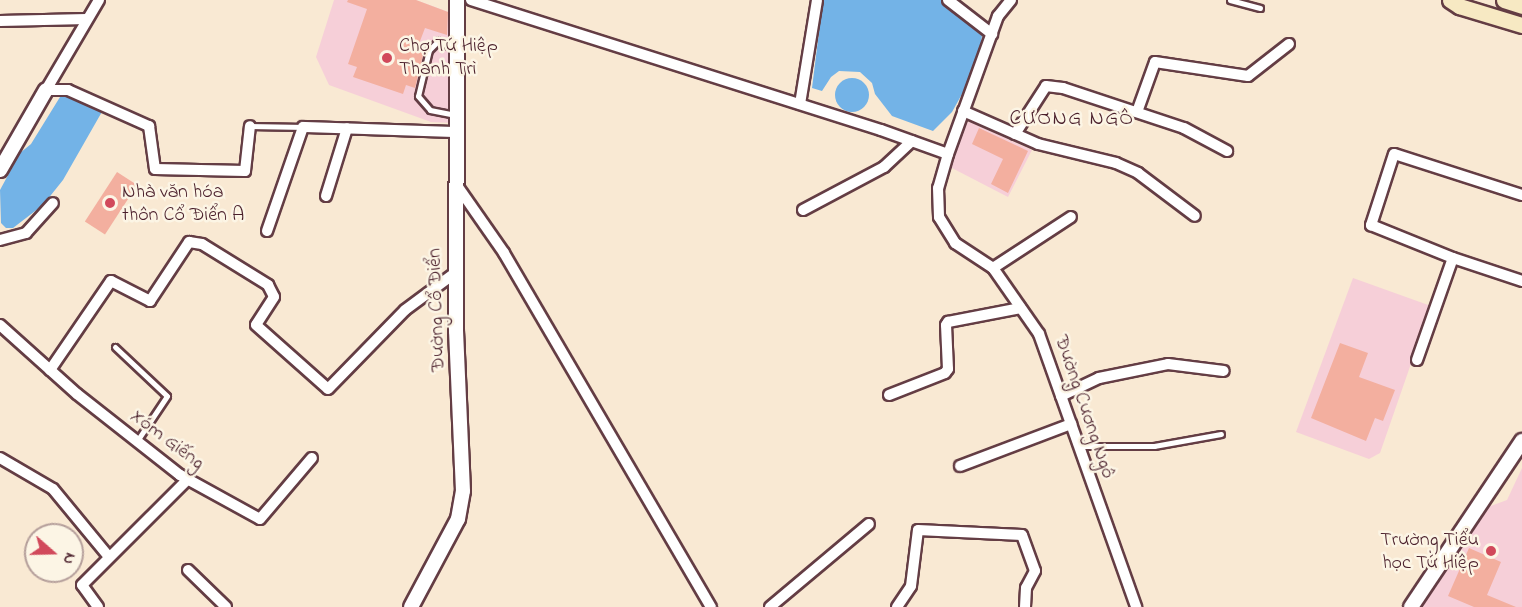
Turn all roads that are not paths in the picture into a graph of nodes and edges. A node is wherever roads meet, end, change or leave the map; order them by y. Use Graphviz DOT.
graph roads {
  1 [pos="99,0"];
  2 [pos="457,0"];
  3 [pos="471,0"];
  4 [pos="817,0"];
  5 [pos="948,0"];
  6 [pos="1011,0"];
  7 [pos="1230,0"];
  8 [pos="1450,0"];
  9 [pos="1504,0"];
  10 [pos="1522,6"];
  11 [pos="1260,8"];
  12 [pos="87,19"];
  13 [pos="0,21"];
  14 [pos="1522,26"];
  15 [pos="992,34"];
  16 [pos="1289,44"];
  17 [pos="456,50"];
  18 [pos="46,90"];
  19 [pos="800,104"];
  20 [pos="963,111"];
  21 [pos="1137,112"];
  22 [pos="456,115"];
  23 [pos="250,126"];
  24 [pos="303,127"];
  25 [pos="347,128"];
  26 [pos="456,132"];
  27 [pos="1015,134"];
  28 [pos="912,141"];
  29 [pos="1227,151"];
  30 [pos="948,154"];
  31 [pos="0,171"];
  32 [pos="458,187"];
  33 [pos="1522,195"];
  34 [pos="326,196"];
  35 [pos="53,203"];
  36 [pos="803,210"];
  37 [pos="1195,216"];
  38 [pos="1071,217"];
  39 [pos="267,231"];
  40 [pos="0,240"];
  41 [pos="1453,258"];
  42 [pos="993,268"];
  43 [pos="455,273"];
  44 [pos="1522,281"];
  45 [pos="1021,308"];
  46 [pos="0,325"];
  47 [pos="115,347"];
  48 [pos="1417,360"];
  49 [pos="50,370"];
  50 [pos="1224,371"];
  51 [pos="889,395"];
  52 [pos="1061,396"];
  53 [pos="1071,424"];
  54 [pos="1221,434"];
  55 [pos="137,441"];
  56 [pos="1522,441"];
  57 [pos="1079,446"];
  58 [pos="0,458"];
  59 [pos="312,458"];
  60 [pos="960,466"];
  61 [pos="188,479"];
  62 [pos="868,524"];
  63 [pos="109,557"];
  64 [pos="188,570"];
  65 [pos="98,607"];
  66 [pos="225,607"];
  67 [pos="411,607"];
  68 [pos="711,607"];
  69 [pos="770,607"];
  70 [pos="897,607"];
  71 [pos="1025,607"];
  72 [pos="1136,607"];
  73 [pos="1411,607"];
  1 -- 12 [label="street"];
  2 -- 17 [label="street, Đường Cổ Điển"];
  3 -- 19 [label="street"];
  4 -- 19 [label="street"];
  5 -- 15 [label="street"];
  6 -- 15 [label="street, Đường Cương Ngô"];
  7 -- 11 [label="lane"];
  8 -- 14 [label="main road"];
  9 -- 10 [label="main road"];
  12 -- 13 [label="street"];
  12 -- 18 [label="street"];
  15 -- 20 [label="street, Đường Cương Ngô"];
  16 -- 21 [label="street"];
  17 -- 22 [label="street, Đường Cổ Điển"];
  17 -- 22 [label="lane"];
  18 -- 23 [label="street"];
  18 -- 31 [label="street"];
  19 -- 28 [label="street"];
  20 -- 27 [label="street"];
  20 -- 30 [label="street, Đường Cương Ngô"];
  21 -- 27 [label="street"];
  21 -- 29 [label="street"];
  22 -- 26 [label="street, Đường Cổ Điển"];
  23 -- 24 [label="lane"];
  24 -- 25 [label="street"];
  24 -- 39 [label="street"];
  25 -- 26 [label="street"];
  25 -- 34 [label="street"];
  26 -- 32 [label="street, Đường Cổ Điển"];
  27 -- 37 [label="street"];
  28 -- 30 [label="street"];
  28 -- 36 [label="street"];
  30 -- 42 [label="street, Đường Cương Ngô"];
  32 -- 43 [label="street, Đường Cổ Điển"];
  32 -- 68 [label="street"];
  33 -- 41 [label="street"];
  35 -- 40 [label="street"];
  38 -- 42 [label="street"];
  41 -- 44 [label="street"];
  41 -- 48 [label="street"];
  42 -- 45 [label="street, Đường Cương Ngô"];
  43 -- 49 [label="street"];
  43 -- 67 [label="street, Đường Cổ Điển"];
  45 -- 51 [label="street"];
  45 -- 52 [label="street, Đường Cương Ngô"];
  46 -- 49 [label="street, Xóm Giếng"];
  47 -- 55 [label="lane"];
  49 -- 55 [label="street, Xóm Giếng"];
  50 -- 52 [label="street"];
  52 -- 53 [label="street, Đường Cương Ngô"];
  53 -- 57 [label="street, Đường Cương Ngô"];
  53 -- 60 [label="street"];
  54 -- 57 [label="lane"];
  55 -- 61 [label="street, Xóm Giếng"];
  56 -- 73 [label="street"];
  57 -- 72 [label="street, Đường Cương Ngô"];
  58 -- 63 [label="street"];
  59 -- 61 [label="street, Xóm Giếng"];
  61 -- 63 [label="street"];
  62 -- 69 [label="street"];
  63 -- 65 [label="street"];
  64 -- 66 [label="street"];
  70 -- 71 [label="street"];
}
